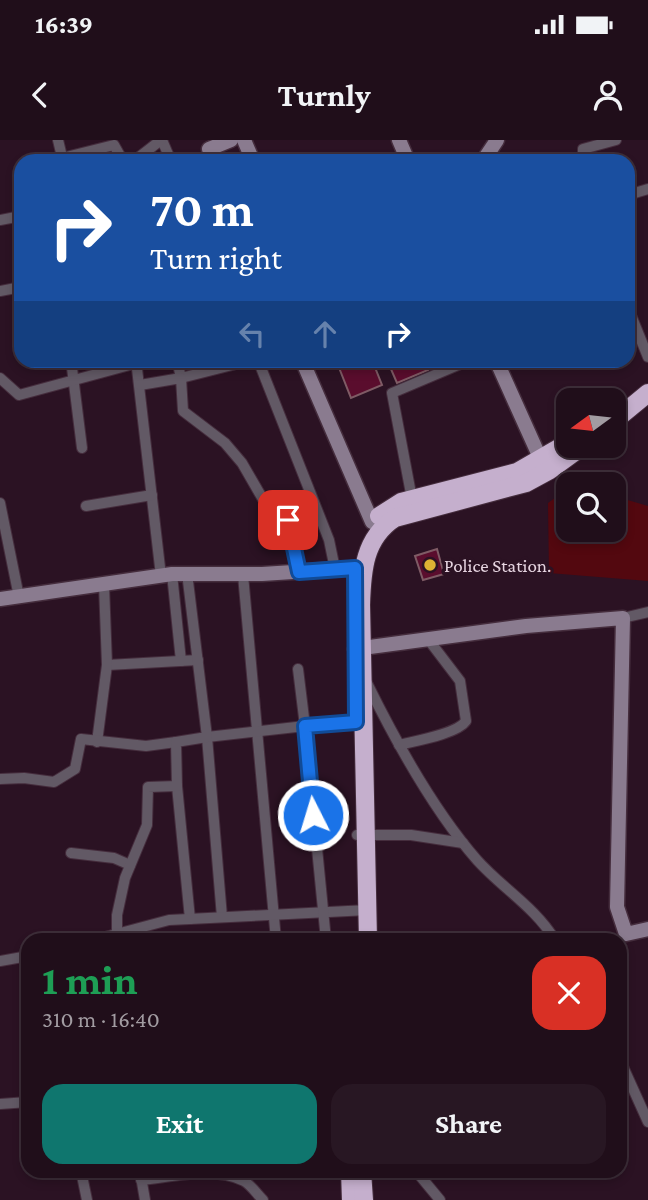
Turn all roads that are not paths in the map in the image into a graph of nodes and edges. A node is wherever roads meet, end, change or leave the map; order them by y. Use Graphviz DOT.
graph roads {
  1 [pos="162,140"];
  2 [pos="231,140"];
  3 [pos="616,140"];
  4 [pos="593,143"];
  5 [pos="210,150"];
  6 [pos="81,154"];
  7 [pos="119,154"];
  8 [pos="143,154"];
  9 [pos="635,324"];
  10 [pos="648,357"];
  11 [pos="72,368"];
  12 [pos="115,368"];
  13 [pos="137,368"];
  14 [pos="179,368"];
  15 [pos="220,368"];
  16 [pos="261,368"];
  17 [pos="305,368"];
  18 [pos="451,368"];
  19 [pos="500,368"];
  20 [pos="0,378"];
  21 [pos="181,378"];
  22 [pos="74,380"];
  23 [pos="648,384"];
  24 [pos="140,385"];
  25 [pos="648,393"];
  26 [pos="626,400"];
  27 [pos="626,411"];
  28 [pos="82,448"];
  29 [pos="556,450"];
  30 [pos="569,458"];
  31 [pos="541,460"];
  32 [pos="152,495"];
  33 [pos="412,499"];
  34 [pos="0,503"];
  35 [pos="86,506"];
  36 [pos="372,522"];
  37 [pos="355,568"];
  38 [pos="335,569"];
  39 [pos="299,572"];
  40 [pos="187,573"];
  41 [pos="167,575"];
  42 [pos="243,575"];
  43 [pos="104,585"];
  44 [pos="19,597"];
  45 [pos="0,599"];
  46 [pos="648,612"];
  47 [pos="623,618"];
  48 [pos="428,639"];
  49 [pos="359,649"];
  50 [pos="198,660"];
  51 [pos="181,661"];
  52 [pos="107,665"];
  53 [pos="298,669"];
  54 [pos="363,677"];
  55 [pos="356,722"];
  56 [pos="305,726"];
  57 [pos="256,731"];
  58 [pos="207,737"];
  59 [pos="97,742"];
  60 [pos="176,742"];
  61 [pos="399,745"];
  62 [pos="0,779"];
  63 [pos="177,786"];
  64 [pos="362,836"];
  65 [pos="463,843"];
  66 [pos="71,853"];
  67 [pos="130,864"];
  68 [pos="363,910"];
  69 [pos="323,912"];
  70 [pos="273,913"];
  71 [pos="222,917"];
  72 [pos="190,919"];
  73 [pos="648,929"];
  74 [pos="117,933"];
  75 [pos="127,933"];
  76 [pos="275,933"];
  77 [pos="325,933"];
  78 [pos="359,933"];
  79 [pos="367,933"];
  80 [pos="550,933"];
  81 [pos="620,933"];
  82 [pos="627,935"];
  83 [pos="21,957"];
  84 [pos="0,961"];
  85 [pos="627,1076"];
  86 [pos="21,1102"];
  87 [pos="0,1104"];
  88 [pos="648,1122"];
  89 [pos="82,1178"];
  90 [pos="141,1178"];
  91 [pos="235,1178"];
  92 [pos="350,1178"];
  93 [pos="362,1178"];
  94 [pos="422,1178"];
  95 [pos="87,1200"];
  96 [pos="145,1200"];
  97 [pos="263,1200"];
  98 [pos="351,1200"];
  99 [pos="364,1200"];
  100 [pos="440,1200"];
  1 -- 8 [label="street"];
  2 -- 5 [label="street"];
  3 -- 4 [label="street"];
  6 -- 7 [label="street"];
  9 -- 10 [label="street"];
  11 -- 22 [label="street"];
  12 -- 22 [label="street"];
  13 -- 24 [label="street"];
  14 -- 21 [label="street"];
  15 -- 21 [label="street"];
  16 -- 38 [label="street"];
  17 -- 36 [label="street"];
  18 -- 33 [label="street"];
  19 -- 31 [label="street"];
  20 -- 22 [label="street"];
  21 -- 24 [label="street"];
  21 -- 39 [label="street"];
  22 -- 28 [label="street"];
  23 -- 26 [label="highway"];
  24 -- 32 [label="street"];
  25 -- 27 [label="highway"];
  29 -- 31 [label="highway"];
  30 -- 49 [label="highway"];
  31 -- 33 [label="highway"];
  32 -- 35 [label="street"];
  32 -- 41 [label="street"];
  33 -- 36 [label="highway"];
  34 -- 44 [label="street"];
  36 -- 37 [label="highway"];
  37 -- 38 [label="street"];
  37 -- 49 [label="highway"];
  38 -- 39 [label="street"];
  39 -- 42 [label="street"];
  40 -- 41 [label="street"];
  40 -- 42 [label="street"];
  40 -- 50 [label="street"];
  41 -- 43 [label="street"];
  41 -- 51 [label="street"];
  42 -- 57 [label="street"];
  43 -- 44 [label="street"];
  43 -- 52 [label="street"];
  44 -- 45 [label="street"];
  46 -- 47 [label="street"];
  47 -- 48 [label="street"];
  47 -- 81 [label="street"];
  48 -- 49 [label="street"];
  48 -- 61 [label="street"];
  49 -- 54 [label="highway"];
  49 -- 55 [label="highway"];
  50 -- 51 [label="street"];
  50 -- 58 [label="street"];
  51 -- 52 [label="street"];
  52 -- 59 [label="street"];
  53 -- 56 [label="street"];
  54 -- 61 [label="street"];
  54 -- 64 [label="highway"];
  55 -- 56 [label="street"];
  55 -- 64 [label="highway"];
  56 -- 57 [label="street"];
  56 -- 69 [label="street"];
  57 -- 58 [label="street"];
  57 -- 70 [label="street"];
  58 -- 60 [label="street"];
  58 -- 71 [label="street"];
  59 -- 60 [label="street"];
  59 -- 62 [label="street"];
  60 -- 63 [label="street"];
  61 -- 65 [label="street"];
  63 -- 67 [label="street"];
  63 -- 72 [label="street"];
  64 -- 65 [label="street"];
  64 -- 68 [label="highway"];
  65 -- 80 [label="street"];
  66 -- 67 [label="street"];
  67 -- 74 [label="street"];
  68 -- 69 [label="street"];
  68 -- 78 [label="highway"];
  68 -- 79 [label="highway"];
  69 -- 70 [label="street"];
  69 -- 77 [label="street"];
  70 -- 71 [label="street"];
  70 -- 76 [label="street"];
  71 -- 72 [label="street"];
  72 -- 75 [label="street"];
  73 -- 82 [label="street"];
  83 -- 84 [label="street"];
  85 -- 88 [label="street"];
  86 -- 87 [label="street"];
  89 -- 95 [label="street"];
  90 -- 96 [label="street"];
  91 -- 97 [label="street"];
  92 -- 98 [label="highway"];
  93 -- 99 [label="highway"];
  94 -- 100 [label="street"];
}
